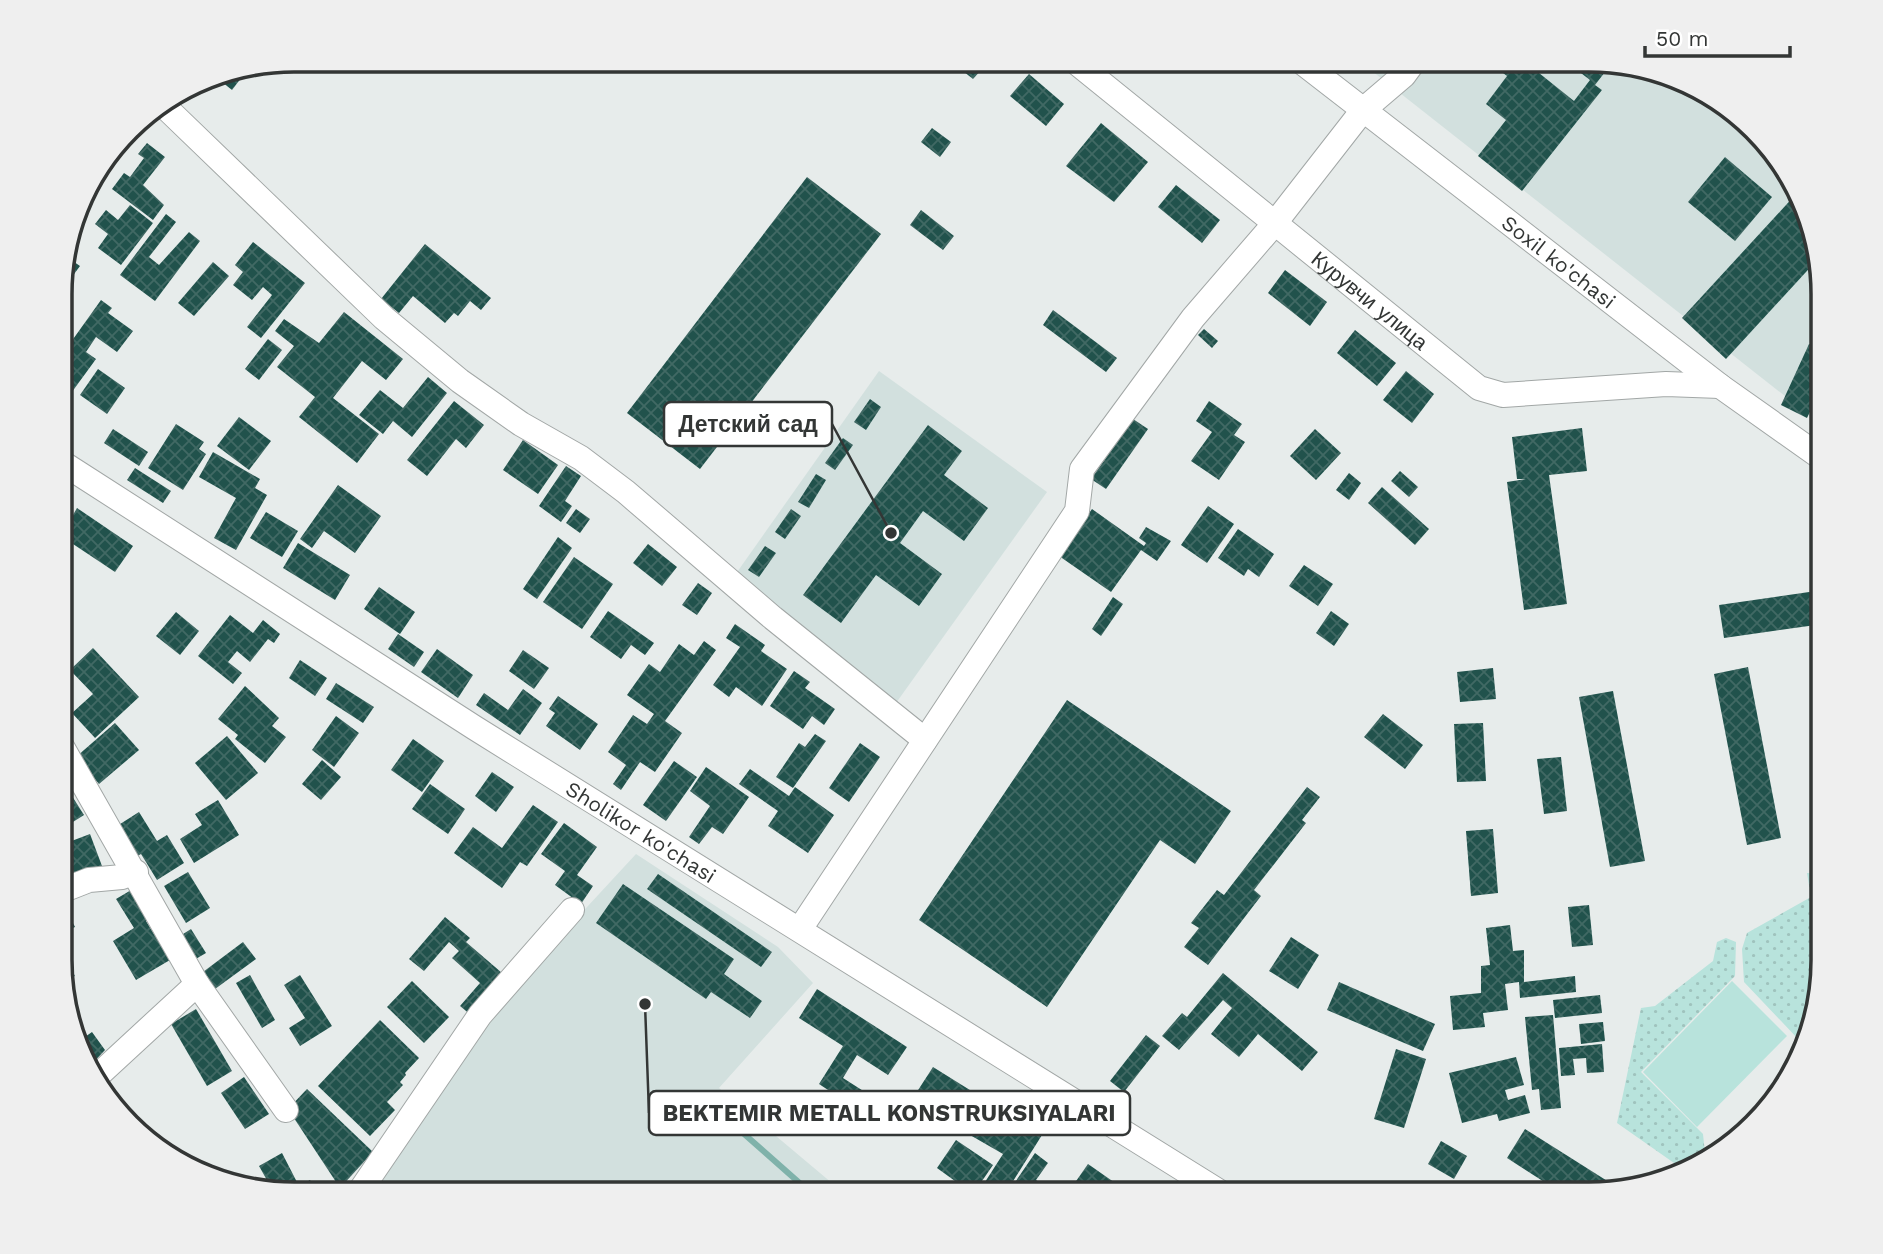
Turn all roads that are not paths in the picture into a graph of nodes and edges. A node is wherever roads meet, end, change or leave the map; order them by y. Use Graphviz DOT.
graph roads {
  1 [pos="1088,72"];
  2 [pos="1314,72"];
  3 [pos="1406,72"];
  4 [pos="168,110"];
  5 [pos="1363,110"];
  6 [pos="1275,223"];
  7 [pos="1720,386"];
  8 [pos="1811,450"];
  9 [pos="72,470"];
  10 [pos="925,740"];
  11 [pos="72,764"];
  12 [pos="136,872"];
  13 [pos="72,887"];
  14 [pos="572,909"];
  15 [pos="800,929"];
  16 [pos="197,984"];
  17 [pos="102,1071"];
  18 [pos="286,1110"];
  19 [pos="367,1182"];
  20 [pos="1204,1182"];
  1 -- 6 [label="street, Курувчи улица"];
  2 -- 5 [label="street, Soxil ko'chasi"];
  3 -- 5 [label="street"];
  4 -- 10 [label="street"];
  5 -- 6 [label="street"];
  5 -- 7 [label="street, Soxil ko'chasi"];
  6 -- 7 [label="street, Курувчи улица"];
  6 -- 10 [label="street"];
  7 -- 8 [label="street, Soxil ko'chasi"];
  9 -- 15 [label="street, Sholikor ko'chasi"];
  10 -- 15 [label="street"];
  11 -- 12 [label="street"];
  12 -- 13 [label="street"];
  12 -- 16 [label="street"];
  14 -- 19 [label="street"];
  15 -- 20 [label="street, Sholikor ko'chasi"];
  16 -- 17 [label="street"];
  16 -- 18 [label="street"];
}
